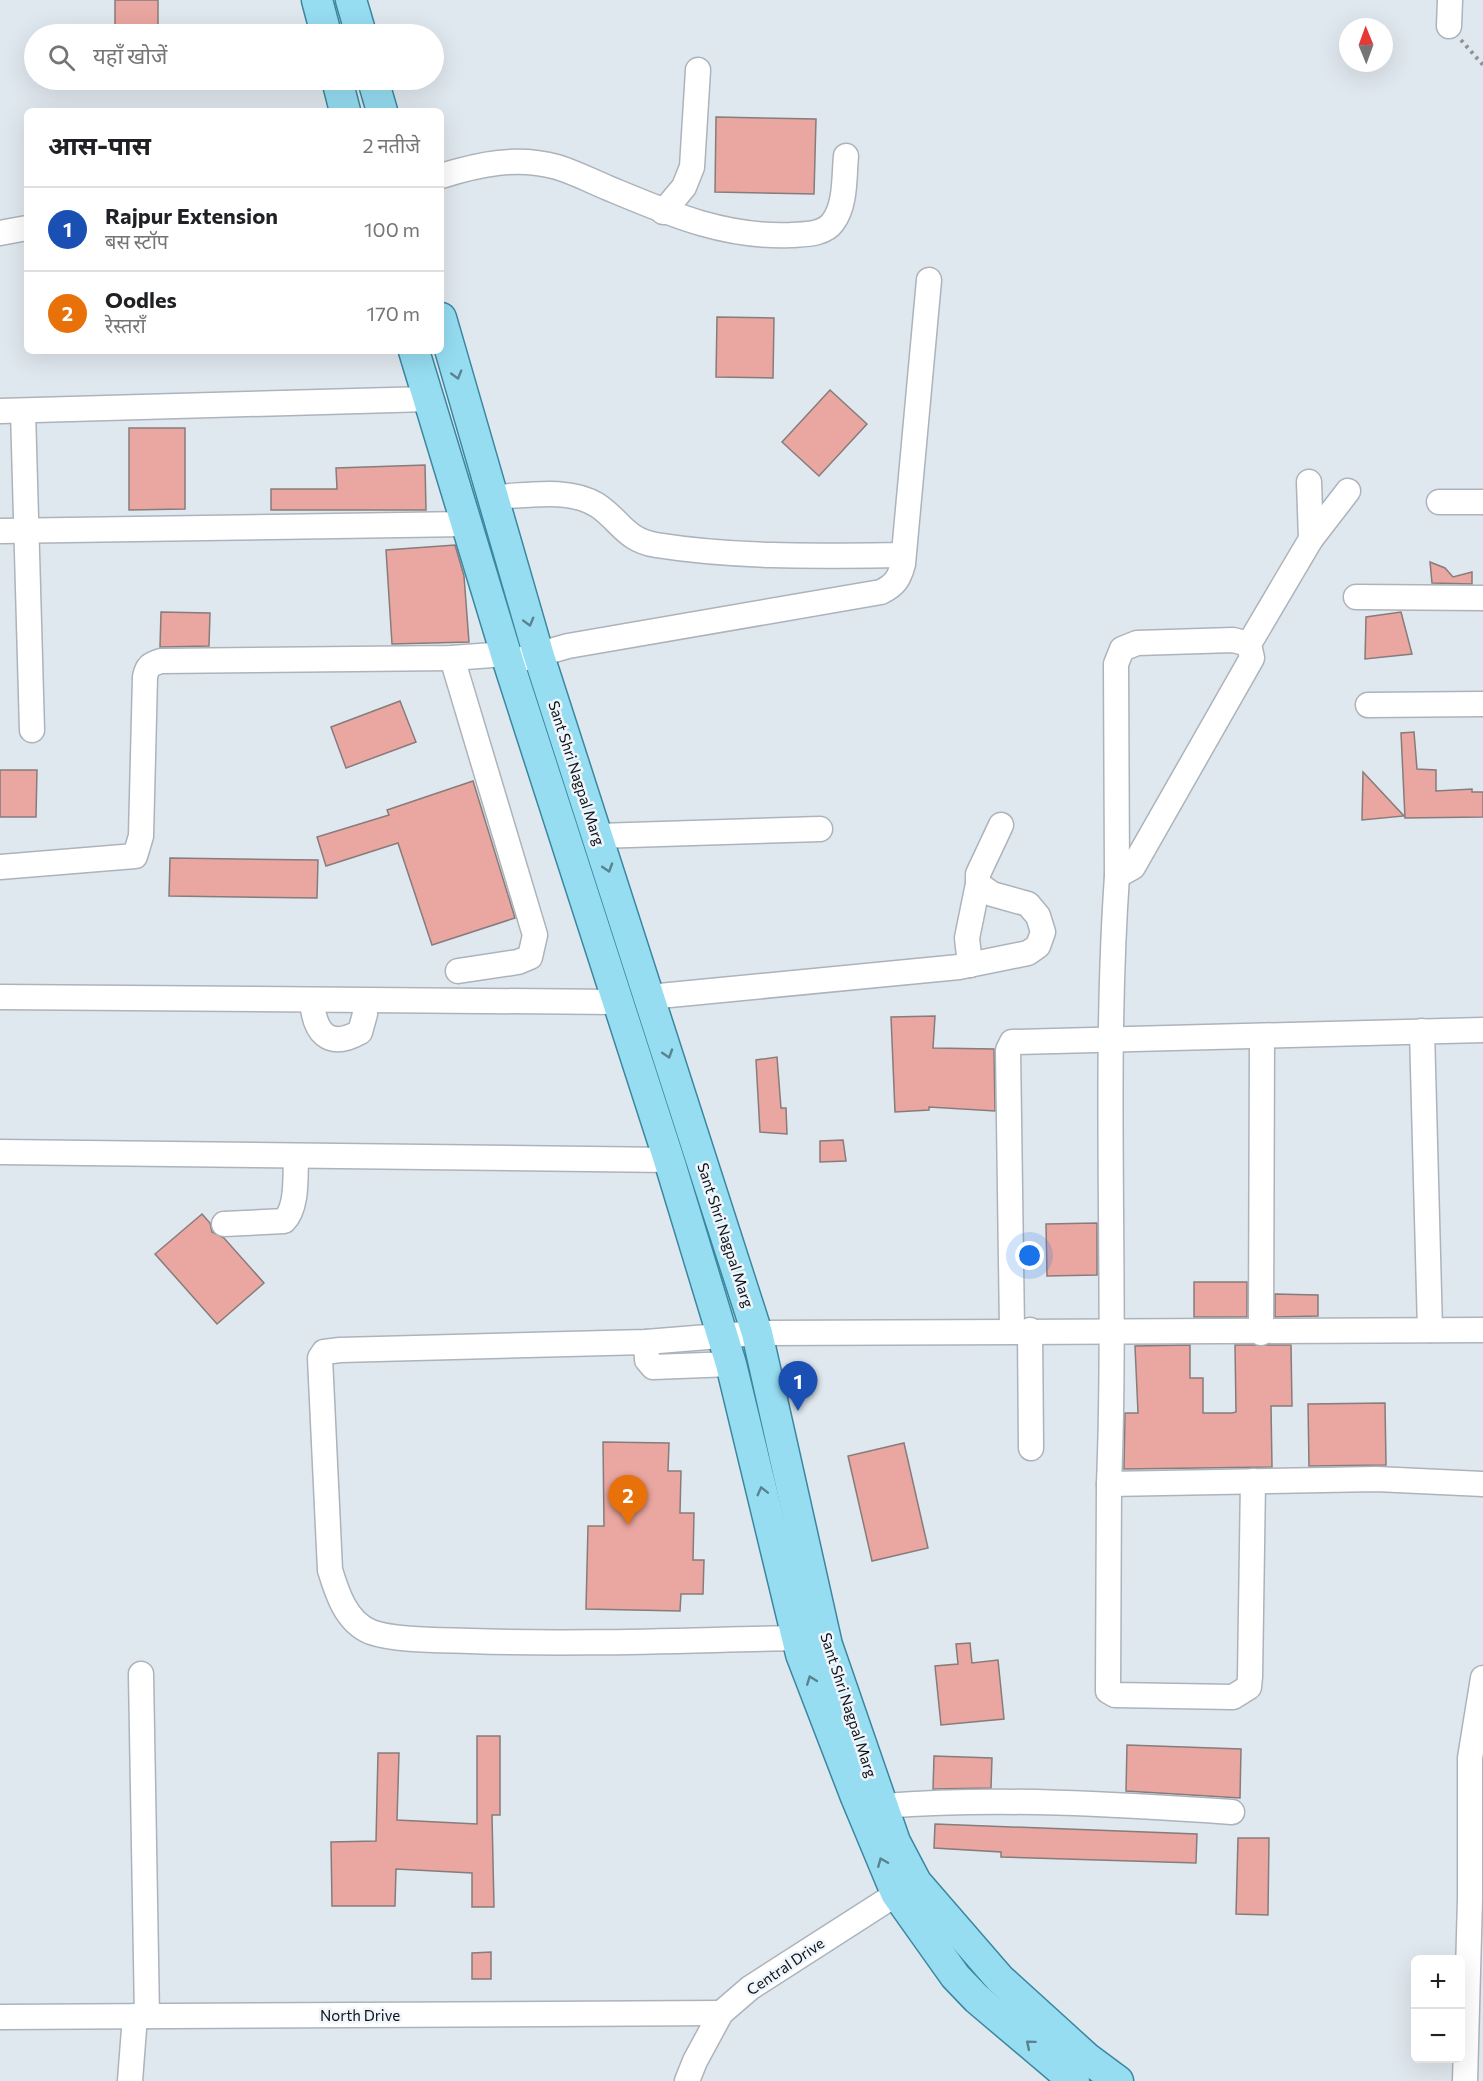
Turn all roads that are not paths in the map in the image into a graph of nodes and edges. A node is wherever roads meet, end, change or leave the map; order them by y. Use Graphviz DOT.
graph roads {
  1 [pos="317,0"];
  2 [pos="351,0"];
  3 [pos="1450,0"];
  4 [pos="323,24"];
  5 [pos="358,24"];
  6 [pos="1449,26"];
  7 [pos="698,70"];
  8 [pos="340,90"];
  9 [pos="376,90"];
  10 [pos="344,108"];
  11 [pos="381,108"];
  12 [pos="846,156"];
  13 [pos="444,175"];
  14 [pos="663,212"];
  15 [pos="24,229"];
  16 [pos="0,233"];
  17 [pos="929,280"];
  18 [pos="444,328"];
  19 [pos="415,354"];
  20 [pos="428,399"];
  21 [pos="11,411"];
  22 [pos="1309,482"];
  23 [pos="1348,491"];
  24 [pos="493,497"];
  25 [pos="1439,502"];
  26 [pos="1483,502"];
  27 [pos="467,524"];
  28 [pos="0,531"];
  29 [pos="28,531"];
  30 [pos="1311,539"];
  31 [pos="903,555"];
  32 [pos="514,571"];
  33 [pos="484,580"];
  34 [pos="1356,597"];
  35 [pos="1483,598"];
  36 [pos="1249,644"];
  37 [pos="538,652"];
  38 [pos="452,658"];
  39 [pos="507,659"];
  40 [pos="1368,705"];
  41 [pos="1483,705"];
  42 [pos="32,730"];
  43 [pos="1001,825"];
  44 [pos="820,829"];
  45 [pos="598,836"];
  46 [pos="0,867"];
  47 [pos="1117,876"];
  48 [pos="978,884"];
  49 [pos="970,965"];
  50 [pos="458,971"];
  51 [pos="0,996"];
  52 [pos="649,997"];
  53 [pos="312,1000"];
  54 [pos="364,1000"];
  55 [pos="618,1002"];
  56 [pos="1483,1030"];
  57 [pos="1422,1031"];
  58 [pos="1262,1036"];
  59 [pos="1112,1038"];
  60 [pos="0,1152"];
  61 [pos="296,1157"];
  62 [pos="669,1160"];
  63 [pos="224,1224"];
  64 [pos="1021,1330"];
  65 [pos="1430,1330"];
  66 [pos="1483,1330"];
  67 [pos="757,1333"];
  68 [pos="1261,1333"];
  69 [pos="1114,1334"];
  70 [pos="723,1335"];
  71 [pos="646,1342"];
  72 [pos="731,1364"];
  73 [pos="1031,1448"];
  74 [pos="1253,1481"];
  75 [pos="1110,1484"];
  76 [pos="1483,1484"];
  77 [pos="798,1638"];
  78 [pos="141,1674"];
  79 [pos="1483,1678"];
  80 [pos="884,1806"];
  81 [pos="1232,1812"];
  82 [pos="906,1888"];
  83 [pos="1476,1899"];
  84 [pos="721,2013"];
  85 [pos="141,2016"];
  86 [pos="0,2017"];
  87 [pos="130,2081"];
  88 [pos="687,2081"];
  89 [pos="1074,2081"];
  90 [pos="1118,2081"];
  91 [pos="1465,2081"];
  1 -- 4 [label="main road"];
  2 -- 5 [label="main road"];
  3 -- 6 [label="street"];
  7 -- 14 [label="street"];
  8 -- 10 [label="main road"];
  9 -- 11 [label="main road"];
  12 -- 14 [label="street"];
  13 -- 14 [label="street"];
  15 -- 16 [label="street"];
  17 -- 31 [label="street"];
  18 -- 24 [label="main road, Sant Shri Nagpal Marg, one-way"];
  19 -- 20 [label="main road, Sant Shri Nagpal Marg"];
  20 -- 21 [label="street"];
  20 -- 27 [label="main road, Sant Shri Nagpal Marg"];
  21 -- 29 [label="street"];
  22 -- 30 [label="street"];
  23 -- 30 [label="street"];
  24 -- 31 [label="street"];
  24 -- 32 [label="main road, Sant Shri Nagpal Marg"];
  25 -- 26 [label="street"];
  27 -- 29 [label="street"];
  27 -- 33 [label="main road, Sant Shri Nagpal Marg"];
  28 -- 29 [label="street"];
  29 -- 42 [label="street"];
  30 -- 36 [label="street"];
  31 -- 37 [label="street"];
  32 -- 33 [label="main road"];
  32 -- 37 [label="main road, Sant Shri Nagpal Marg, one-way"];
  33 -- 39 [label="main road, Sant Shri Nagpal Marg"];
  34 -- 35 [label="street"];
  36 -- 47 [label="street"];
  36 -- 47 [label="street"];
  37 -- 39 [label="street"];
  37 -- 45 [label="main road, Sant Shri Nagpal Marg"];
  38 -- 39 [label="street"];
  38 -- 46 [label="street"];
  38 -- 50 [label="street"];
  39 -- 55 [label="main road, Sant Shri Nagpal Marg"];
  40 -- 41 [label="street"];
  43 -- 48 [label="street"];
  44 -- 45 [label="street"];
  45 -- 52 [label="main road, Sant Shri Nagpal Marg, one-way"];
  47 -- 59 [label="street"];
  48 -- 49 [label="street"];
  48 -- 49 [label="street"];
  49 -- 52 [label="street"];
  51 -- 53 [label="street"];
  52 -- 67 [label="main road, Sant Shri Nagpal Marg, one-way"];
  53 -- 54 [label="street"];
  53 -- 54 [label="street"];
  54 -- 55 [label="street"];
  55 -- 62 [label="main road, Sant Shri Nagpal Marg"];
  56 -- 57 [label="street"];
  57 -- 58 [label="street"];
  57 -- 65 [label="street"];
  58 -- 59 [label="street"];
  58 -- 68 [label="street"];
  59 -- 64 [label="street"];
  59 -- 69 [label="street"];
  60 -- 61 [label="street"];
  61 -- 62 [label="street"];
  61 -- 63 [label="street"];
  62 -- 70 [label="main road, Sant Shri Nagpal Marg"];
  64 -- 67 [label="street"];
  64 -- 69 [label="street"];
  64 -- 73 [label="street"];
  65 -- 66 [label="street"];
  65 -- 68 [label="street"];
  67 -- 70 [label="street"];
  67 -- 80 [label="main road, Sant Shri Nagpal Marg"];
  68 -- 69 [label="street"];
  69 -- 75 [label="street"];
  70 -- 71 [label="street"];
  70 -- 72 [label="main road, Sant Shri Nagpal Marg"];
  71 -- 72 [label="street"];
  71 -- 77 [label="street"];
  77 -- 72 [label="main road, Sant Shri Nagpal Marg, one-way"];
  74 -- 75 [label="street"];
  74 -- 75 [label="street"];
  74 -- 76 [label="street"];
  82 -- 77 [label="main road, Sant Shri Nagpal Marg, one-way"];
  78 -- 85 [label="street"];
  79 -- 83 [label="street"];
  80 -- 81 [label="street"];
  80 -- 82 [label="main road, Sant Shri Nagpal Marg"];
  82 -- 84 [label="street, Central Drive"];
  89 -- 82 [label="main road, Sant Shri Nagpal Marg, one-way"];
  82 -- 90 [label="main road, Sant Shri Nagpal Marg"];
  83 -- 91 [label="street"];
  84 -- 85 [label="street, North Drive"];
  84 -- 88 [label="street, Central Drive"];
  85 -- 86 [label="street, North Drive"];
  85 -- 87 [label="street"];
}
